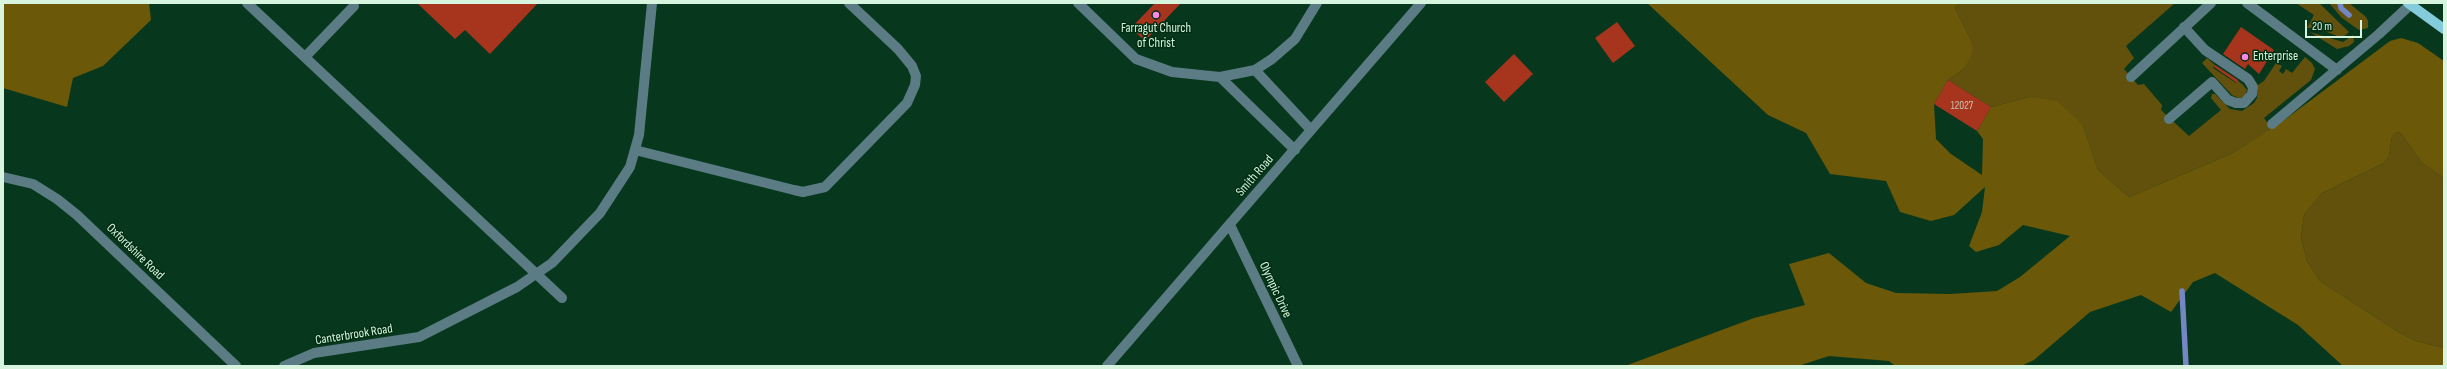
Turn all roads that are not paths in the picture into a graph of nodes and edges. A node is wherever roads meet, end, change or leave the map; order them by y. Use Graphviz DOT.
graph roads {
  1 [pos="247,3"];
  2 [pos="652,3"];
  3 [pos="849,3"];
  4 [pos="1078,3"];
  5 [pos="1317,3"];
  6 [pos="1422,3"];
  7 [pos="2211,3"];
  8 [pos="2248,3"];
  9 [pos="2409,4"];
  10 [pos="354,6"];
  11 [pos="2184,27"];
  12 [pos="2444,29"];
  13 [pos="305,57"];
  14 [pos="1255,70"];
  15 [pos="2337,70"];
  16 [pos="1220,77"];
  17 [pos="2131,77"];
  18 [pos="2169,118"];
  19 [pos="2272,124"];
  20 [pos="1311,130"];
  21 [pos="635,150"];
  22 [pos="1295,150"];
  23 [pos="3,177"];
  24 [pos="1230,225"];
  25 [pos="535,274"];
  26 [pos="562,298"];
  27 [pos="236,366"];
  28 [pos="284,366"];
  29 [pos="1107,366"];
  30 [pos="1298,366"];
  1 -- 13 [label="street"];
  2 -- 21 [label="street, Canterbrook Road"];
  3 -- 21 [label="street"];
  4 -- 16 [label="street"];
  5 -- 14 [label="street"];
  6 -- 20 [label="street, Smith Road"];
  7 -- 11 [label="street"];
  8 -- 15 [label="street"];
  9 -- 12 [label="main road"];
  9 -- 15 [label="street"];
  10 -- 13 [label="street"];
  11 -- 17 [label="street"];
  11 -- 18 [label="street"];
  13 -- 25 [label="street"];
  14 -- 16 [label="street"];
  14 -- 20 [label="street"];
  15 -- 19 [label="street"];
  16 -- 22 [label="street"];
  20 -- 22 [label="street, Smith Road"];
  21 -- 25 [label="street, Canterbrook Road"];
  22 -- 24 [label="street, Smith Road"];
  23 -- 27 [label="street, Oxfordshire Road"];
  24 -- 29 [label="street, Smith Road"];
  24 -- 30 [label="street, Olympic Drive"];
  25 -- 26 [label="street"];
  25 -- 28 [label="street, Canterbrook Road"];
}
